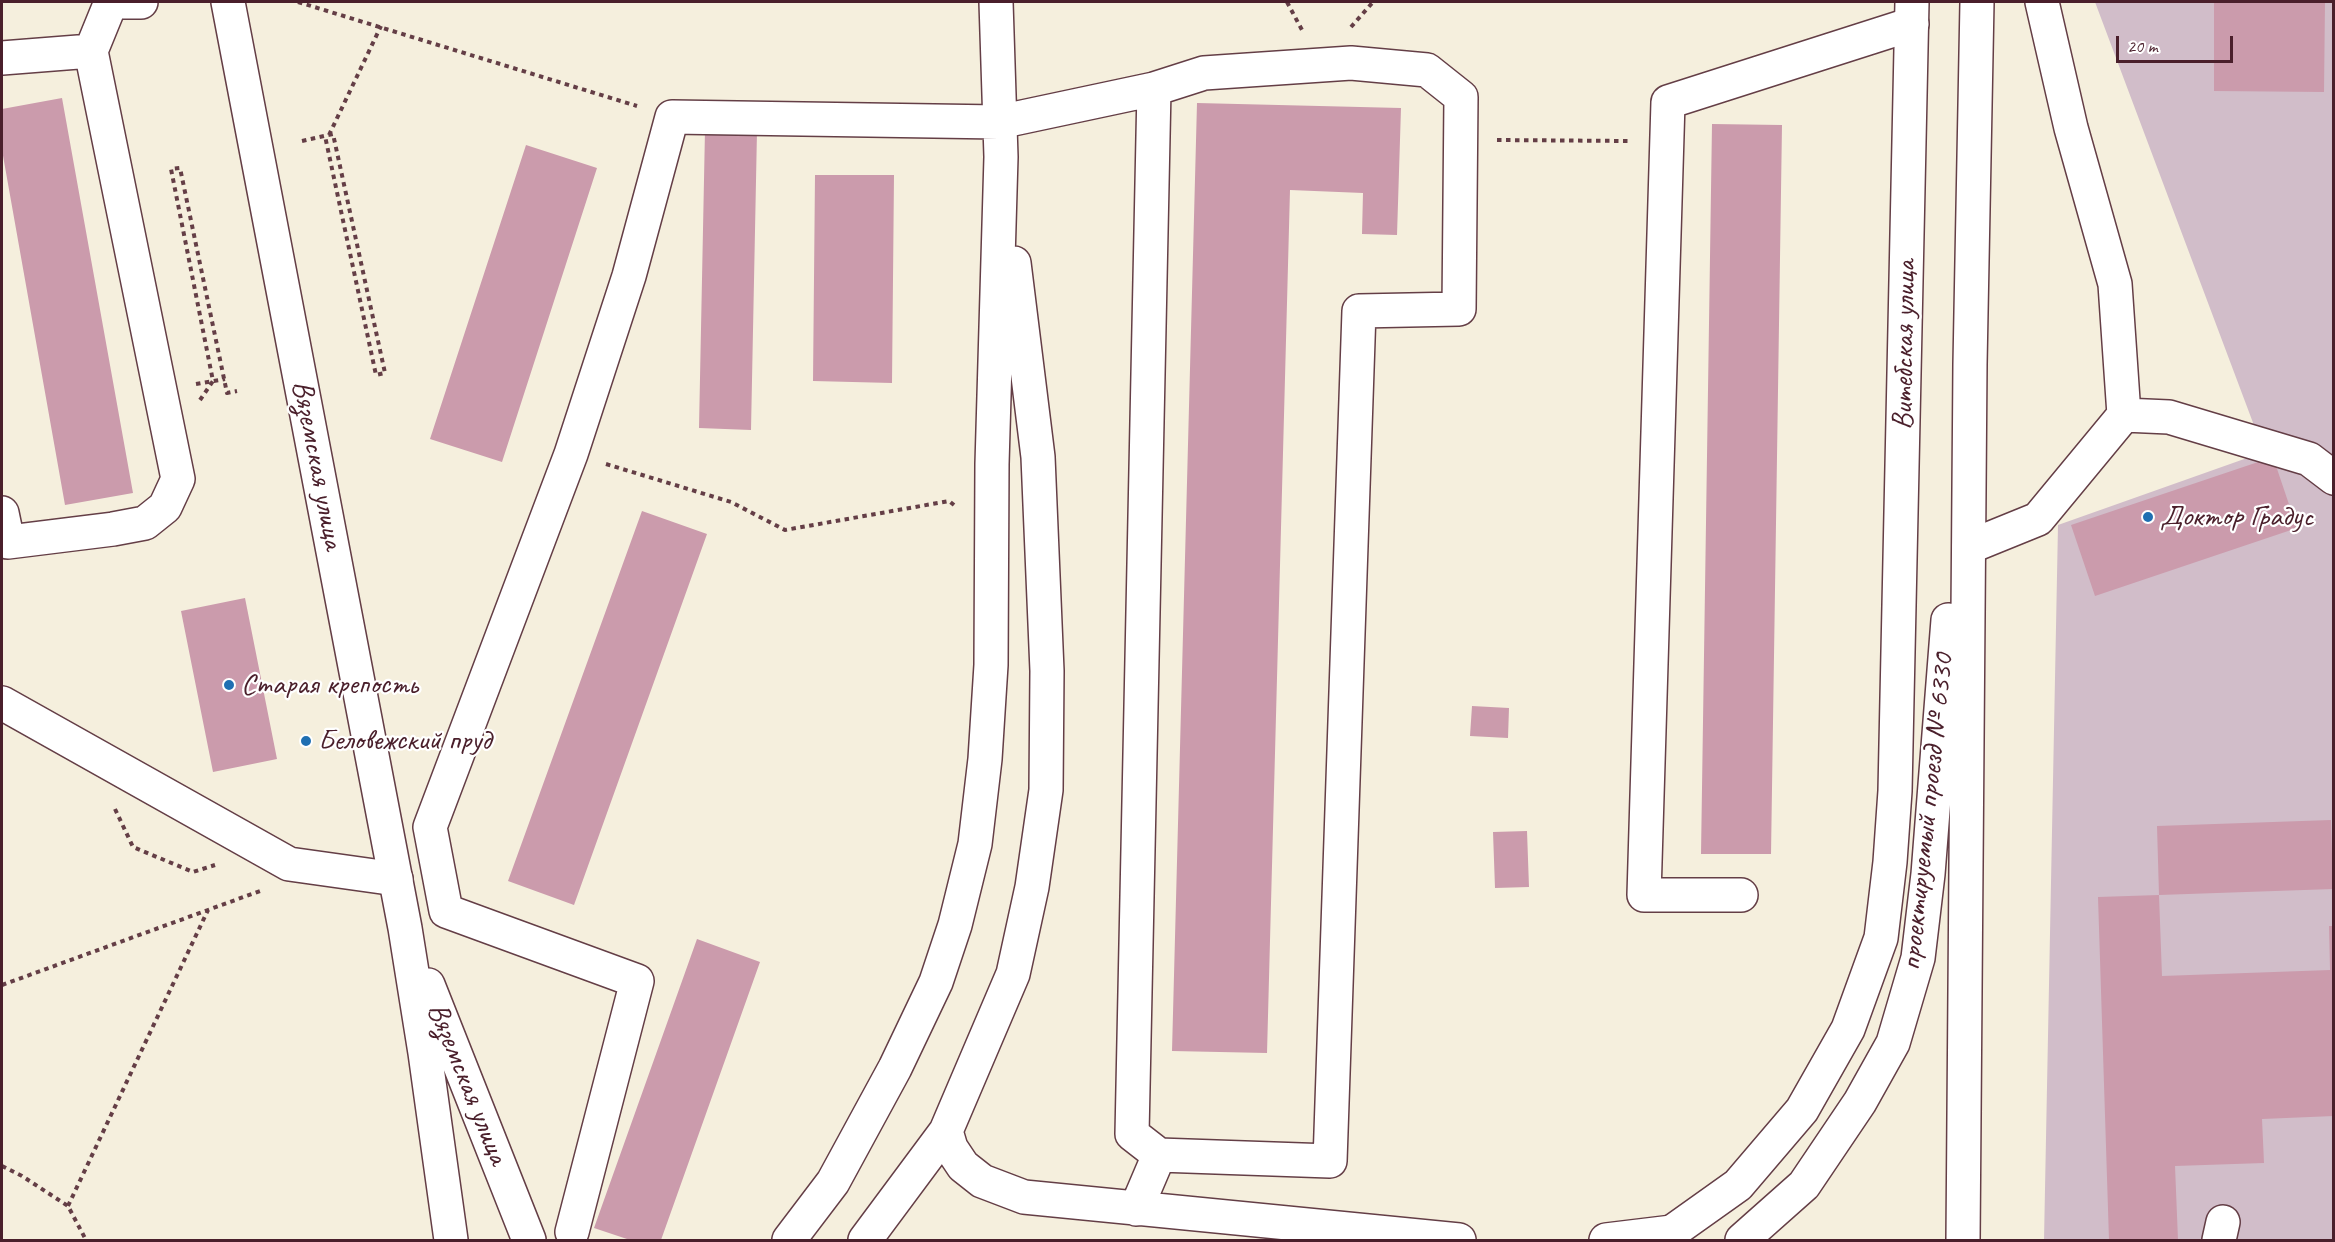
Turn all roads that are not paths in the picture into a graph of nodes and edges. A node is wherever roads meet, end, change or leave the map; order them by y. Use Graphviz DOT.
graph roads {
  1 [pos="111,2"];
  2 [pos="117,2"];
  3 [pos="141,2"];
  4 [pos="228,2"];
  5 [pos="996,2"];
  6 [pos="1977,2"];
  7 [pos="2042,2"];
  8 [pos="1912,13"];
  9 [pos="91,51"];
  10 [pos="2,58"];
  11 [pos="1154,89"];
  12 [pos="999,122"];
  13 [pos="1000,157"];
  14 [pos="1970,364"];
  15 [pos="2124,415"];
  16 [pos="2334,478"];
  17 [pos="4,537"];
  18 [pos="1969,547"];
  19 [pos="1897,689"];
  20 [pos="2,703"];
  21 [pos="396,879"];
  22 [pos="1741,895"];
  23 [pos="405,928"];
  24 [pos="946,1131"];
  25 [pos="1159,1155"];
  26 [pos="1136,1209"];
  27 [pos="572,1232"];
  28 [pos="1663,1236"];
  29 [pos="451,1240"];
  30 [pos="529,1240"];
  31 [pos="789,1240"];
  32 [pos="865,1240"];
  33 [pos="1459,1240"];
  34 [pos="1606,1240"];
  35 [pos="1742,1240"];
  36 [pos="1963,1240"];
  1 -- 9 [label="main road"];
  2 -- 3 [label="main road"];
  4 -- 21 [label="main road, Вяземская улица"];
  5 -- 12 [label="main road"];
  6 -- 14 [label="main road"];
  7 -- 15 [label="main road"];
  8 -- 19 [label="main road, Витебская улица"];
  8 -- 22 [label="main road"];
  9 -- 10 [label="main road"];
  9 -- 17 [label="main road"];
  11 -- 12 [label="main road"];
  11 -- 25 [label="main road"];
  11 -- 25 [label="main road"];
  12 -- 13 [label="main road"];
  12 -- 27 [label="main road"];
  13 -- 24 [label="main road"];
  13 -- 31 [label="main road"];
  14 -- 18 [label="main road"];
  14 -- 35 [label="main road, проектируемый проезд № 6330"];
  15 -- 16 [label="main road"];
  15 -- 18 [label="main road"];
  18 -- 36 [label="main road"];
  19 -- 28 [label="main road, проектируемый проезд № 6330"];
  20 -- 21 [label="main road"];
  21 -- 23 [label="main road, Вяземская улица"];
  23 -- 29 [label="main road, Вяземская улица"];
  23 -- 30 [label="main road, Вяземская улица"];
  24 -- 26 [label="main road"];
  24 -- 32 [label="main road"];
  25 -- 26 [label="main road"];
  26 -- 33 [label="main road"];
  28 -- 34 [label="main road"];
}
